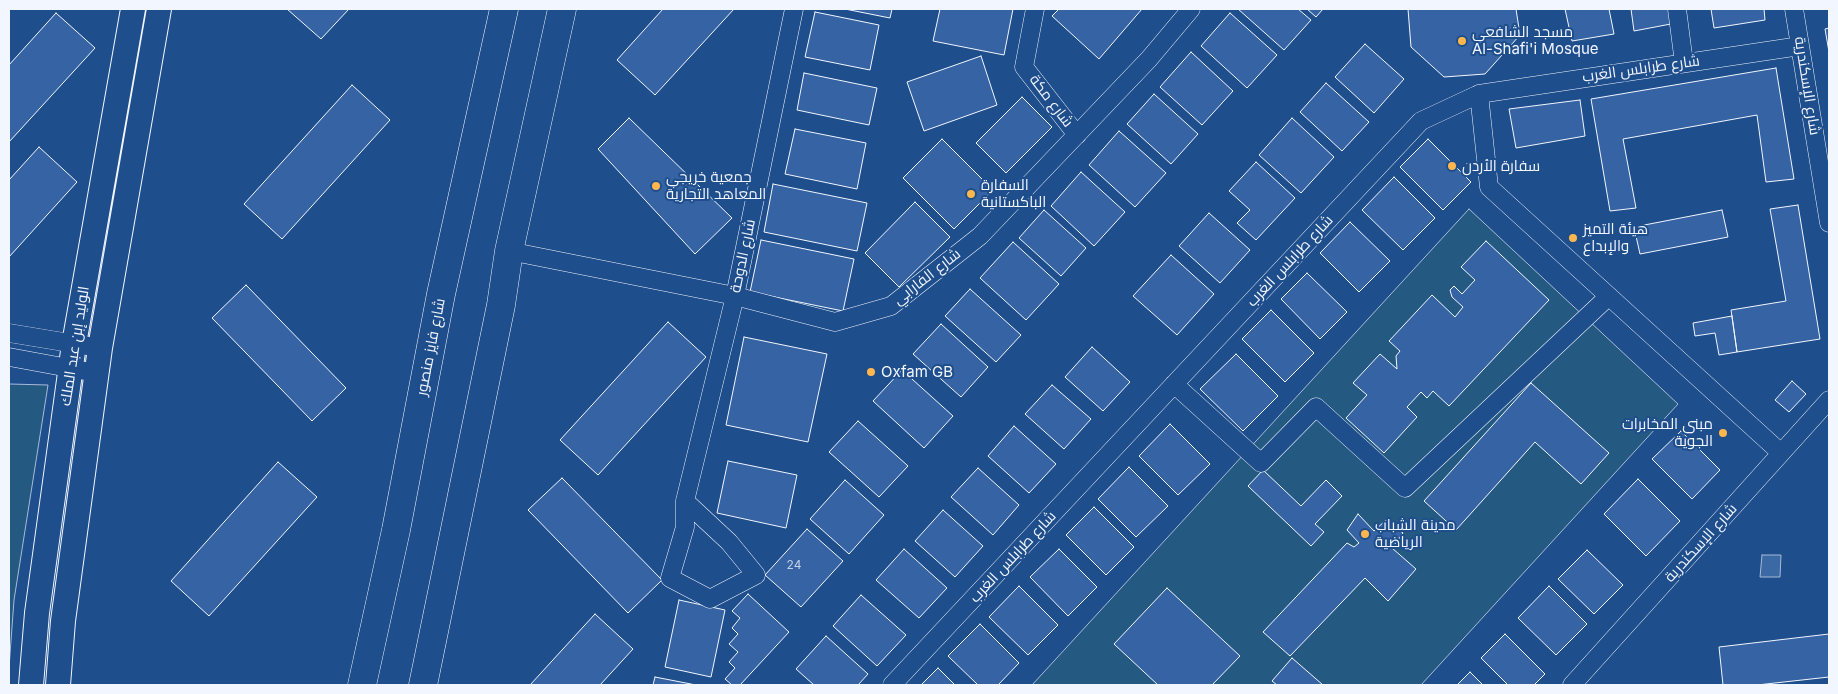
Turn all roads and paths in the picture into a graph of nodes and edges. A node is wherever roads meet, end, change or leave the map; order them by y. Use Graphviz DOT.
graph roads {
  1 [pos="133,9"];
  2 [pos="159,9"];
  3 [pos="504,9"];
  4 [pos="562,9"];
  5 [pos="794,9"];
  6 [pos="1035,9"];
  7 [pos="1191,9"];
  8 [pos="1677,9"];
  9 [pos="1794,9"];
  10 [pos="1800,46"];
  11 [pos="1684,63"];
  12 [pos="1479,94"];
  13 [pos="1076,135"];
  14 [pos="1829,224"];
  15 [pos="509,252"];
  16 [pos="735,296"];
  17 [pos="1609,296"];
  18 [pos="9,333"];
  19 [pos="74,344"];
  20 [pos="100,348"];
  21 [pos="9,357"];
  22 [pos="71,368"];
  23 [pos="96,373"];
  24 [pos="1174,384"];
  25 [pos="1829,400"];
  26 [pos="1781,453"];
  27 [pos="685,501"];
  28 [pos="31,685"];
  29 [pos="58,685"];
  30 [pos="362,685"];
  31 [pos="423,685"];
  32 [pos="892,685"];
  33 [pos="1572,685"];
  1 -- 19 [label="main road, الوليد إبن عبد الملك"];
  2 -- 20 [label="main road, الوليد إبن عبد الملك"];
  3 -- 30 [label="highway, شارع فايز منصور"];
  4 -- 15 [label="highway"];
  5 -- 16 [label="street, شارع الدوحة"];
  6 -- 13 [label="street, شارع مكة"];
  7 -- 13 [label="street, شارع الفارابي"];
  8 -- 11 [label="street"];
  9 -- 10 [label="street, شارع الإسكندرية"];
  10 -- 11 [label="street, شارع طرابلس الغرب"];
  10 -- 14 [label="street, شارع الإسكندرية"];
  11 -- 12 [label="street, شارع طرابلس الغرب"];
  12 -- 17 [label="street"];
  12 -- 24 [label="street, شارع طرابلس الغرب"];
  13 -- 16 [label="street, شارع الفارابي"];
  15 -- 16 [label="street, شارع الفارابي"];
  15 -- 31 [label="highway"];
  16 -- 27 [label="street, شارع الدوحة"];
  17 -- 24 [label="street"];
  17 -- 26 [label="street"];
  18 -- 19 [label="street"];
  19 -- 20 [label="street"];
  19 -- 22 [label="main road, الوليد إبن عبد الملك"];
  20 -- 23 [label="main road, الوليد إبن عبد الملك"];
  21 -- 22 [label="street"];
  22 -- 23 [label="street"];
  22 -- 28 [label="main road, الوليد إبن عبد الملك"];
  23 -- 29 [label="main road, الوليد إبن عبد الملك"];
  24 -- 32 [label="street, شارع طرابلس الغرب"];
  25 -- 26 [label="street, شارع الإسكندرية"];
  26 -- 33 [label="street, شارع الإسكندرية"];
  27 -- 27 [label="street, شارع الدوحة"];
}
